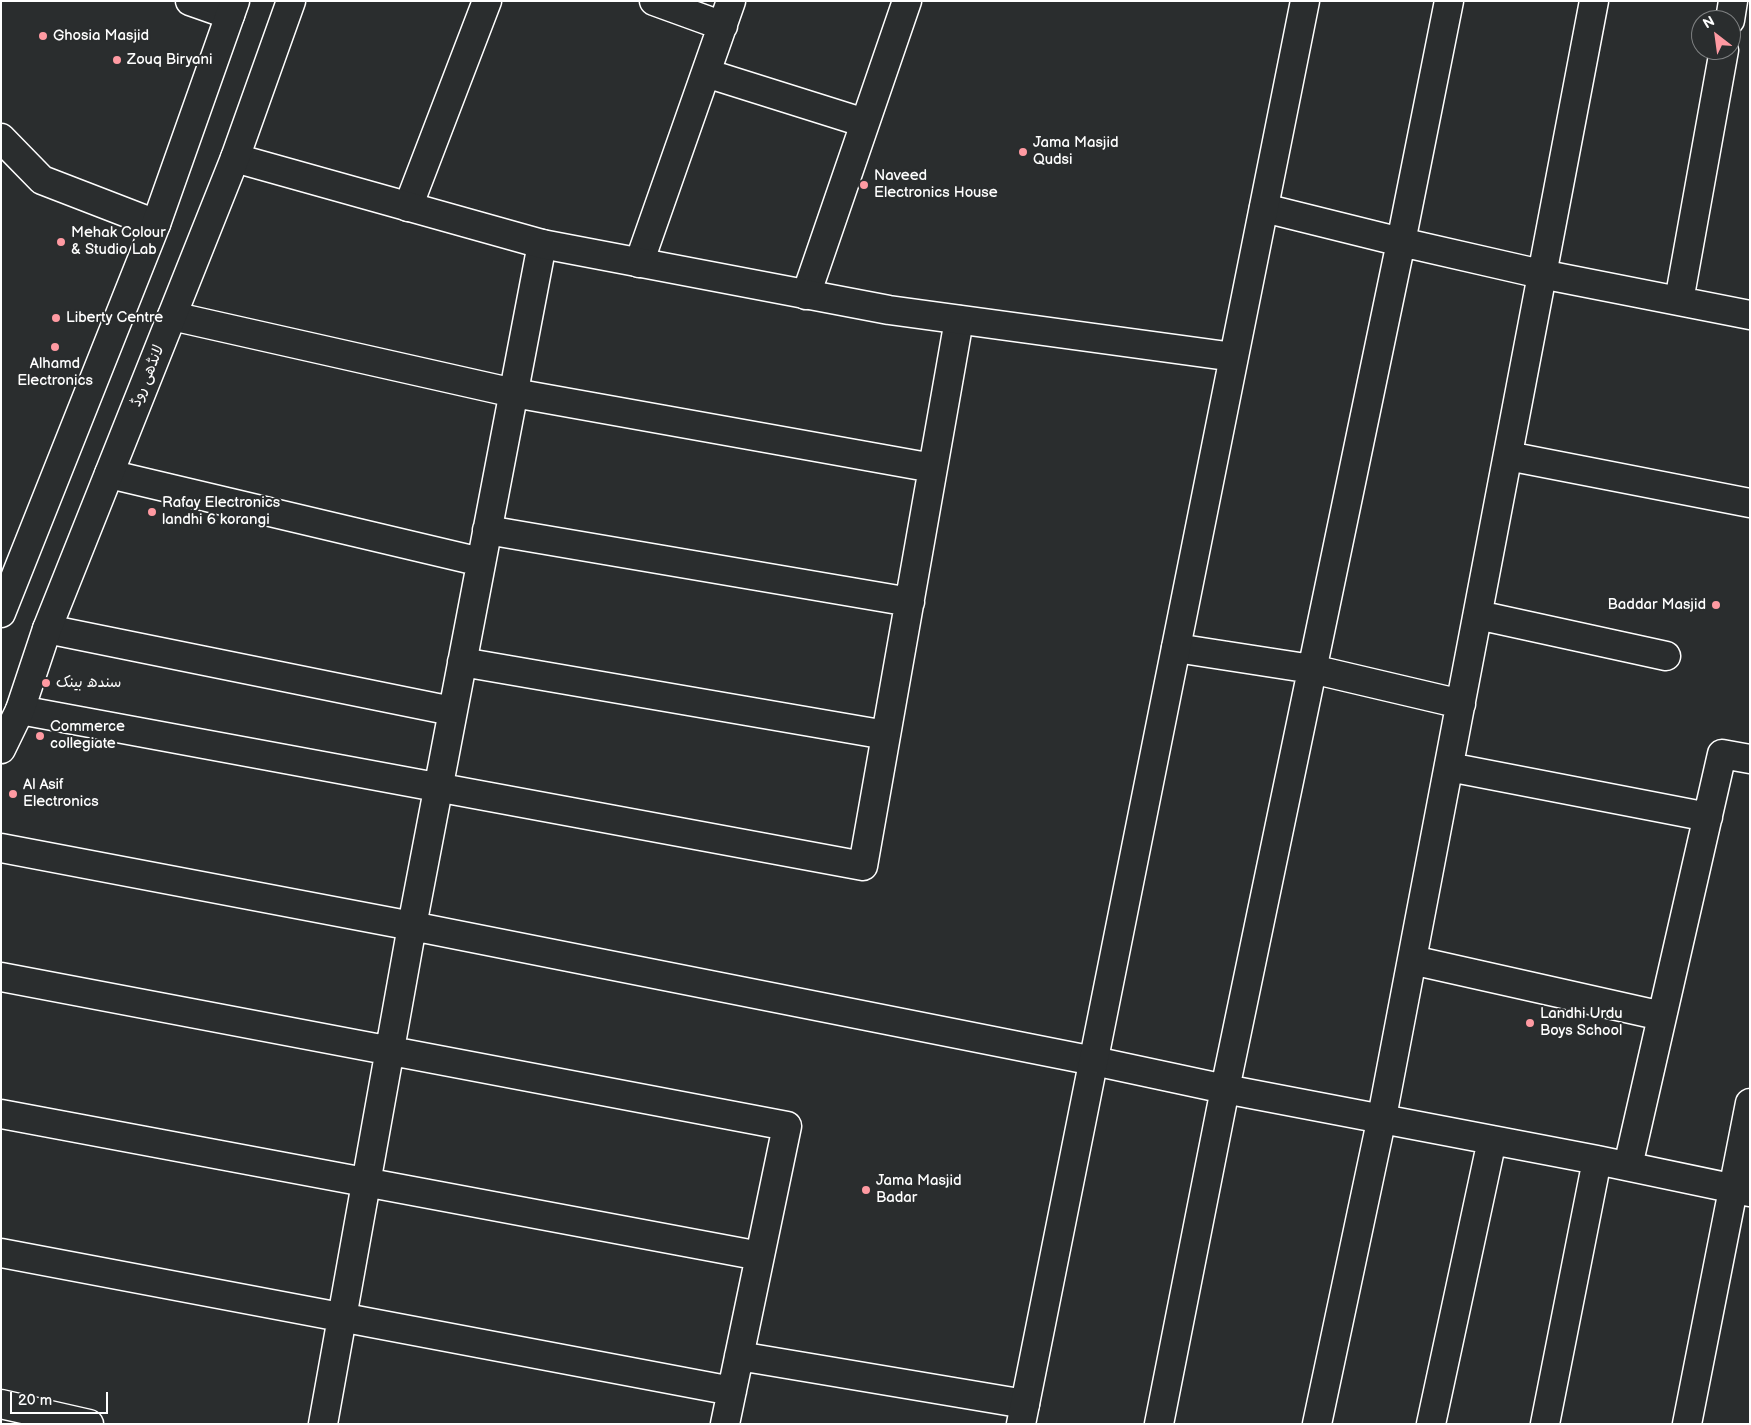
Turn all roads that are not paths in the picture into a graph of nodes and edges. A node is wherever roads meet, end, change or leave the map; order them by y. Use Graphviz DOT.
graph roads {
  1 [pos="190,1"];
  2 [pos="291,1"];
  3 [pos="487,1"];
  4 [pos="654,1"];
  5 [pos="907,1"];
  6 [pos="1305,1"];
  7 [pos="1449,1"];
  8 [pos="1594,1"];
  9 [pos="233,8"];
  10 [pos="727,14"];
  11 [pos="1722,60"];
  12 [pos="706,73"];
  13 [pos="865,123"];
  14 [pos="1,138"];
  15 [pos="235,158"];
  16 [pos="408,207"];
  17 [pos="1264,208"];
  18 [pos="156,224"];
  19 [pos="1401,242"];
  20 [pos="542,244"];
  21 [pos="639,263"];
  22 [pos="1541,274"];
  23 [pos="806,294"];
  24 [pos="1679,301"];
  25 [pos="1750,315"];
  26 [pos="172,316"];
  27 [pos="959,320"];
  28 [pos="1234,357"];
  29 [pos="514,393"];
  30 [pos="1508,456"];
  31 [pos="933,468"];
  32 [pos="108,474"];
  33 [pos="1750,503"];
  34 [pos="487,530"];
  35 [pos="481,562"];
  36 [pos="910,602"];
  37 [pos="1,613"];
  38 [pos="1478,615"];
  39 [pos="47,629"];
  40 [pos="1176,648"];
  41 [pos="1666,656"];
  42 [pos="462,662"];
  43 [pos="1312,669"];
  44 [pos="1461,704"];
  45 [pos="20,710"];
  46 [pos="452,710"];
  47 [pos="886,735"];
  48 [pos="1,749"];
  49 [pos="1750,759"];
  50 [pos="1449,767"];
  51 [pos="438,787"];
  52 [pos="1708,817"];
  53 [pos="1,848"];
  54 [pos="412,926"];
  55 [pos="1412,960"];
  56 [pos="1,977"];
  57 [pos="1662,1016"];
  58 [pos="390,1051"];
  59 [pos="1094,1061"];
  60 [pos="1225,1089"];
  61 [pos="1750,1103"];
  62 [pos="1,1114"];
  63 [pos="1382,1118"];
  64 [pos="1492,1140"];
  65 [pos="1597,1160"];
  66 [pos="1628,1166"];
  67 [pos="367,1183"];
  68 [pos="1741,1190"];
  69 [pos="1,1253"];
  70 [pos="760,1256"];
  71 [pos="342,1317"];
  72 [pos="739,1356"];
  73 [pos="732,1391"];
  74 [pos="1,1404"];
  75 [pos="1023,1414"];
  76 [pos="90,1424"];
  77 [pos="323,1424"];
  78 [pos="725,1424"];
  79 [pos="1159,1424"];
  80 [pos="1316,1424"];
  81 [pos="1430,1424"];
  82 [pos="1545,1424"];
  83 [pos="1687,1424"];
  1 -- 9 [label="street"];
  2 -- 15 [label="street, لانڈھی روڈ"];
  3 -- 16 [label="street"];
  4 -- 10 [label="street"];
  5 -- 13 [label="street"];
  6 -- 17 [label="street"];
  7 -- 19 [label="street"];
  8 -- 22 [label="street"];
  9 -- 18 [label="street"];
  10 -- 12 [label="street"];
  11 -- 24 [label="street"];
  12 -- 13 [label="street"];
  12 -- 21 [label="street"];
  13 -- 23 [label="street"];
  14 -- 18 [label="street"];
  15 -- 16 [label="street"];
  15 -- 26 [label="street, لانڈھی روڈ"];
  16 -- 20 [label="street"];
  17 -- 19 [label="street"];
  17 -- 28 [label="street"];
  18 -- 37 [label="street"];
  19 -- 22 [label="street"];
  19 -- 43 [label="street"];
  20 -- 21 [label="street"];
  20 -- 29 [label="street"];
  21 -- 23 [label="street"];
  22 -- 24 [label="street"];
  22 -- 30 [label="street"];
  23 -- 27 [label="street"];
  24 -- 25 [label="street"];
  26 -- 29 [label="street"];
  26 -- 32 [label="street, لانڈھی روڈ"];
  27 -- 28 [label="street"];
  27 -- 31 [label="street"];
  28 -- 40 [label="street"];
  29 -- 31 [label="street"];
  29 -- 34 [label="street"];
  30 -- 33 [label="street"];
  30 -- 38 [label="street"];
  31 -- 36 [label="street"];
  32 -- 35 [label="street"];
  32 -- 39 [label="street, لانڈھی روڈ"];
  34 -- 35 [label="street"];
  34 -- 36 [label="street"];
  35 -- 42 [label="street"];
  36 -- 47 [label="street"];
  38 -- 41 [label="street"];
  38 -- 44 [label="street"];
  39 -- 45 [label="street, لانڈھی روڈ"];
  39 -- 46 [label="street"];
  40 -- 43 [label="street"];
  40 -- 59 [label="street"];
  42 -- 46 [label="street"];
  42 -- 47 [label="street"];
  43 -- 44 [label="street"];
  43 -- 60 [label="street"];
  44 -- 50 [label="street"];
  45 -- 48 [label="street, لانڈھی روڈ"];
  45 -- 51 [label="street"];
  46 -- 51 [label="street"];
  47 -- 51 [label="street"];
  49 -- 52 [label="street"];
  50 -- 52 [label="street"];
  50 -- 55 [label="street"];
  51 -- 54 [label="street"];
  52 -- 57 [label="street"];
  53 -- 54 [label="street"];
  54 -- 58 [label="street"];
  54 -- 59 [label="street"];
  55 -- 57 [label="street"];
  55 -- 63 [label="street"];
  56 -- 58 [label="street"];
  57 -- 66 [label="street"];
  58 -- 67 [label="street"];
  58 -- 70 [label="street"];
  59 -- 60 [label="street"];
  59 -- 75 [label="street"];
  60 -- 63 [label="street"];
  60 -- 79 [label="street"];
  61 -- 68 [label="street"];
  62 -- 67 [label="street"];
  63 -- 64 [label="street"];
  63 -- 80 [label="street"];
  64 -- 65 [label="street"];
  64 -- 81 [label="street"];
  65 -- 66 [label="street"];
  65 -- 82 [label="street"];
  66 -- 68 [label="street"];
  67 -- 70 [label="street"];
  67 -- 71 [label="street"];
  68 -- 83 [label="street"];
  69 -- 71 [label="street"];
  70 -- 72 [label="street"];
  71 -- 73 [label="street"];
  71 -- 77 [label="street"];
  72 -- 73 [label="street"];
  72 -- 75 [label="street"];
  73 -- 78 [label="street"];
  74 -- 76 [label="street"];
}
